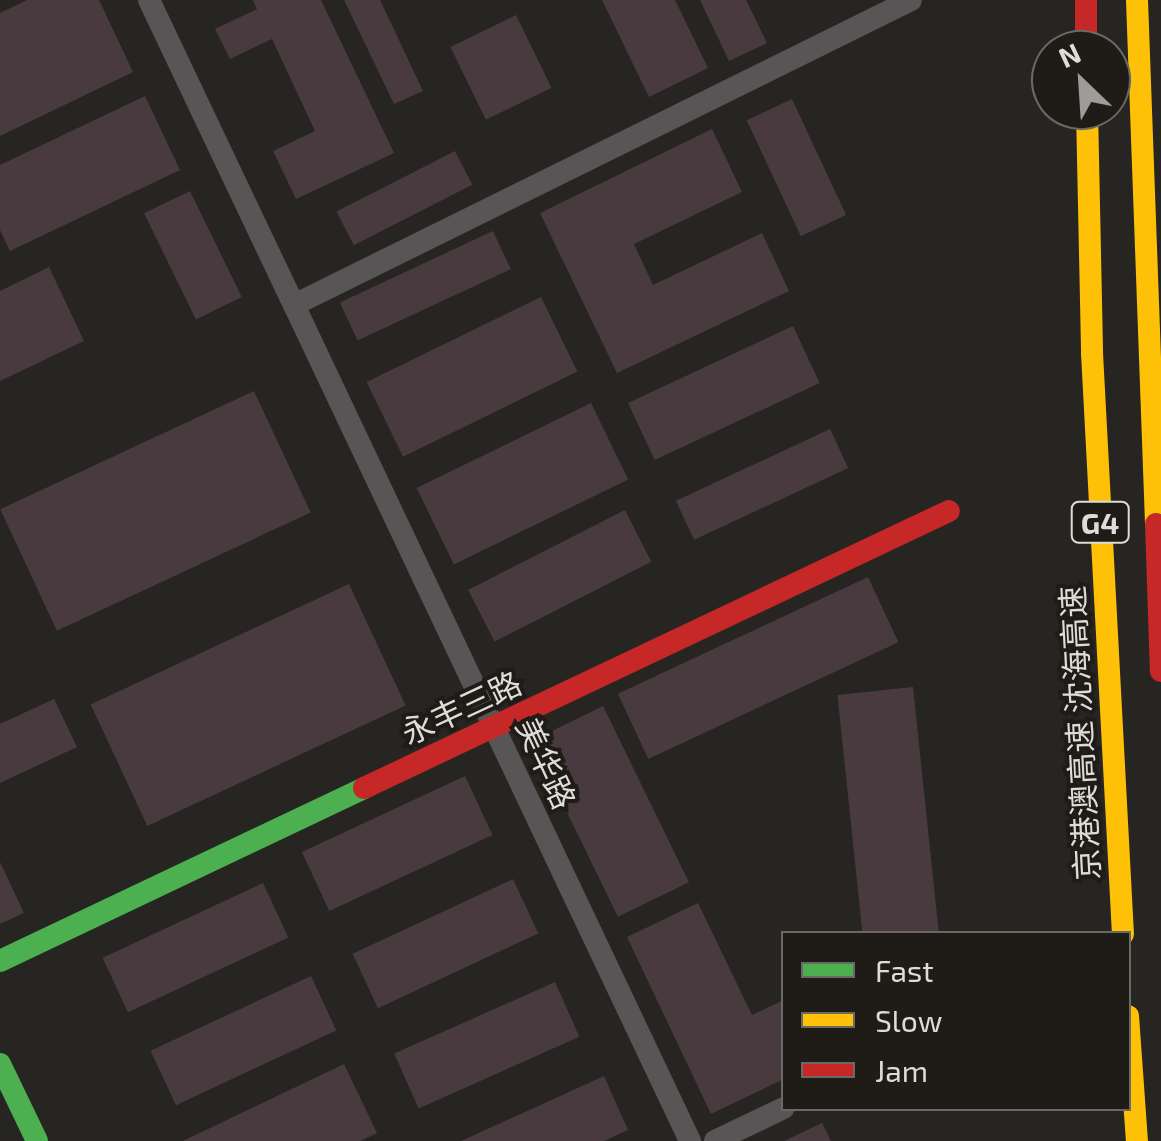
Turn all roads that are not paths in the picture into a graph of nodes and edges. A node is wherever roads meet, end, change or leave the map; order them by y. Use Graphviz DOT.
graph roads {
  1 [pos="149,0"];
  2 [pos="910,0"];
  3 [pos="1086,0"];
  4 [pos="1137,0"];
  5 [pos="1086,30"];
  6 [pos="1088,130"];
  7 [pos="294,306"];
  8 [pos="949,511"];
  9 [pos="1161,671"];
  10 [pos="494,727"];
  11 [pos="1123,931"];
  12 [pos="0,961"];
  13 [pos="1131,1058"];
  14 [pos="0,1064"];
  15 [pos="781,1109"];
  16 [pos="37,1141"];
  17 [pos="690,1141"];
  18 [pos="714,1141"];
  19 [pos="1137,1141"];
  1 -- 7 [label="street, 美华路"];
  2 -- 7 [label="street"];
  3 -- 5 [label="main road"];
  4 -- 9 [label="main road, G4"];
  6 -- 11 [label="main road, 京港澳高速 沈海高速 / G4"];
  7 -- 10 [label="street, 美华路"];
  8 -- 10 [label="main road, 永丰三路"];
  10 -- 12 [label="main road, 永丰三路"];
  10 -- 17 [label="street, 美华路"];
  13 -- 19 [label="main road"];
  14 -- 16 [label="main road"];
  15 -- 18 [label="street"];
}
